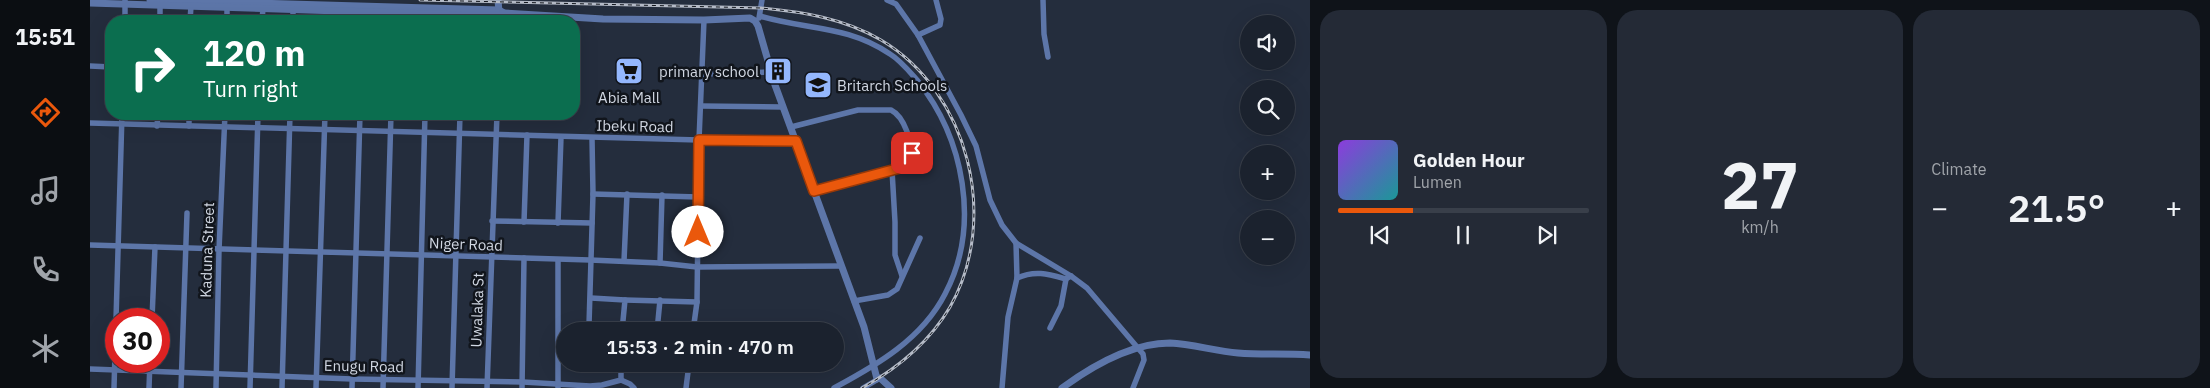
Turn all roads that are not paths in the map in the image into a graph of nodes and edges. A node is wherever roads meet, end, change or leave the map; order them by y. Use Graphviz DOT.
graph roads {
  1 [pos="150,0"];
  2 [pos="498,0"];
  3 [pos="762,0"];
  4 [pos="936,0"];
  5 [pos="1043,0"];
  6 [pos="892,1"];
  7 [pos="125,2"];
  8 [pos="90,3"];
  9 [pos="160,5"];
  10 [pos="227,5"];
  11 [pos="191,6"];
  12 [pos="263,8"];
  13 [pos="328,8"];
  14 [pos="293,9"];
  15 [pos="365,11"];
  16 [pos="394,12"];
  17 [pos="125,15"];
  18 [pos="160,15"];
  19 [pos="190,15"];
  20 [pos="227,15"];
  21 [pos="262,15"];
  22 [pos="293,15"];
  23 [pos="328,15"];
  24 [pos="365,15"];
  25 [pos="412,15"];
  26 [pos="500,15"];
  27 [pos="580,18"];
  28 [pos="758,19"];
  29 [pos="704,20"];
  30 [pos="918,35"];
  31 [pos="1048,57"];
  32 [pos="90,66"];
  33 [pos="105,67"];
  34 [pos="771,72"];
  35 [pos="701,74"];
  36 [pos="701,106"];
  37 [pos="783,107"];
  38 [pos="122,120"];
  39 [pos="158,120"];
  40 [pos="189,120"];
  41 [pos="225,120"];
  42 [pos="258,120"];
  43 [pos="290,120"];
  44 [pos="325,120"];
  45 [pos="360,120"];
  46 [pos="391,120"];
  47 [pos="425,120"];
  48 [pos="460,120"];
  49 [pos="497,120"];
  50 [pos="90,123"];
  51 [pos="122,124"];
  52 [pos="157,126"];
  53 [pos="189,126"];
  54 [pos="225,127"];
  55 [pos="791,127"];
  56 [pos="257,128"];
  57 [pos="289,129"];
  58 [pos="325,130"];
  59 [pos="359,132"];
  60 [pos="390,132"];
  61 [pos="424,133"];
  62 [pos="460,134"];
  63 [pos="496,134"];
  64 [pos="527,135"];
  65 [pos="561,137"];
  66 [pos="592,138"];
  67 [pos="699,140"];
  68 [pos="796,141"];
  69 [pos="892,170"];
  70 [pos="814,191"];
  71 [pos="593,194"];
  72 [pos="627,194"];
  73 [pos="662,195"];
  74 [pos="698,197"];
  75 [pos="187,213"];
  76 [pos="492,221"];
  77 [pos="524,222"];
  78 [pos="558,223"];
  79 [pos="592,223"];
  80 [pos="920,238"];
  81 [pos="1016,242"];
  82 [pos="90,245"];
  83 [pos="118,246"];
  84 [pos="154,248"];
  85 [pos="184,248"];
  86 [pos="219,250"];
  87 [pos="255,251"];
  88 [pos="286,252"];
  89 [pos="320,252"];
  90 [pos="356,254"];
  91 [pos="388,255"];
  92 [pos="422,255"];
  93 [pos="458,256"];
  94 [pos="491,258"];
  95 [pos="524,258"];
  96 [pos="558,260"];
  97 [pos="590,260"];
  98 [pos="624,262"];
  99 [pos="660,263"];
  100 [pos="840,266"];
  101 [pos="698,267"];
  102 [pos="902,276"];
  103 [pos="1068,277"];
  104 [pos="1017,278"];
  105 [pos="591,298"];
  106 [pos="625,300"];
  107 [pos="660,300"];
  108 [pos="854,301"];
  109 [pos="697,302"];
  110 [pos="116,308"];
  111 [pos="152,308"];
  112 [pos="589,322"];
  113 [pos="623,322"];
  114 [pos="658,322"];
  115 [pos="694,322"];
  116 [pos="1050,328"];
  117 [pos="1137,347"];
  118 [pos="1310,355"];
  119 [pos="875,366"];
  120 [pos="90,370"];
  121 [pos="105,370"];
  122 [pos="170,371"];
  123 [pos="181,372"];
  124 [pos="621,372"];
  125 [pos="688,372"];
  126 [pos="114,373"];
  127 [pos="150,373"];
  128 [pos="216,373"];
  129 [pos="251,375"];
  130 [pos="283,377"];
  131 [pos="317,378"];
  132 [pos="383,378"];
  133 [pos="880,378"];
  134 [pos="352,379"];
  135 [pos="419,379"];
  136 [pos="452,380"];
  137 [pos="621,380"];
  138 [pos="487,385"];
  139 [pos="522,385"];
  140 [pos="558,385"];
  141 [pos="590,387"];
  142 [pos="114,388"];
  143 [pos="149,388"];
  144 [pos="181,388"];
  145 [pos="216,388"];
  146 [pos="250,388"];
  147 [pos="282,388"];
  148 [pos="316,388"];
  149 [pos="352,388"];
  150 [pos="383,388"];
  151 [pos="418,388"];
  152 [pos="452,388"];
  153 [pos="634,388"];
  154 [pos="686,388"];
  155 [pos="834,388"];
  156 [pos="864,388"];
  157 [pos="891,388"];
  158 [pos="1002,388"];
  159 [pos="1062,388"];
  160 [pos="1134,388"];
  1 -- 10 [label="street"];
  2 -- 26 [label="street"];
  3 -- 28 [label="street"];
  4 -- 30 [label="street"];
  5 -- 31 [label="street"];
  6 -- 30 [label="street"];
  7 -- 8 [label="street"];
  7 -- 9 [label="street"];
  7 -- 17 [label="street"];
  9 -- 11 [label="street"];
  9 -- 18 [label="street"];
  10 -- 11 [label="street"];
  10 -- 12 [label="street"];
  10 -- 13 [label="street"];
  10 -- 20 [label="street"];
  11 -- 19 [label="street"];
  12 -- 14 [label="street"];
  12 -- 21 [label="street"];
  13 -- 14 [label="street"];
  13 -- 15 [label="street"];
  13 -- 23 [label="street"];
  13 -- 26 [label="street"];
  14 -- 22 [label="street"];
  15 -- 16 [label="street"];
  15 -- 24 [label="street"];
  16 -- 25 [label="street"];
  27 -- 29 [label="street"];
  28 -- 29 [label="street"];
  28 -- 34 [label="street"];
  28 -- 119 [label="street"];
  29 -- 35 [label="street"];
  30 -- 81 [label="street"];
  32 -- 33 [label="street"];
  34 -- 35 [label="street"];
  34 -- 37 [label="street"];
  35 -- 36 [label="street"];
  36 -- 37 [label="street"];
  36 -- 67 [label="street"];
  37 -- 55 [label="street"];
  38 -- 51 [label="street"];
  39 -- 52 [label="street"];
  40 -- 53 [label="street"];
  41 -- 54 [label="street, Kaduna Street"];
  42 -- 56 [label="street"];
  43 -- 57 [label="street"];
  44 -- 58 [label="street"];
  45 -- 59 [label="street"];
  46 -- 60 [label="street"];
  47 -- 61 [label="street"];
  48 -- 62 [label="street"];
  49 -- 63 [label="street, Uwalaka St"];
  50 -- 51 [label="street, Ibeku Road"];
  51 -- 52 [label="street, Ibeku Road"];
  51 -- 83 [label="street"];
  52 -- 53 [label="street, Ibeku Road"];
  53 -- 54 [label="street, Ibeku Road"];
  54 -- 56 [label="street, Ibeku Road"];
  54 -- 86 [label="street, Kaduna Street"];
  55 -- 68 [label="street"];
  55 -- 69 [label="street"];
  56 -- 57 [label="street, Ibeku Road"];
  56 -- 87 [label="street"];
  57 -- 58 [label="street, Ibeku Road"];
  57 -- 88 [label="street"];
  58 -- 59 [label="street, Ibeku Road"];
  58 -- 89 [label="street"];
  59 -- 60 [label="street, Ibeku Road"];
  59 -- 90 [label="street"];
  60 -- 61 [label="street, Ibeku Road"];
  60 -- 91 [label="street"];
  61 -- 62 [label="street, Ibeku Road"];
  61 -- 92 [label="street"];
  62 -- 63 [label="street, Ibeku Road"];
  62 -- 93 [label="street"];
  63 -- 64 [label="street, Ibeku Road"];
  63 -- 76 [label="street, Uwalaka St"];
  64 -- 65 [label="street, Ibeku Road"];
  64 -- 77 [label="street"];
  65 -- 66 [label="street, Ibeku Road"];
  65 -- 78 [label="street"];
  66 -- 67 [label="street, Ibeku Road"];
  66 -- 71 [label="street"];
  67 -- 68 [label="street, Ibeku Road"];
  67 -- 74 [label="street"];
  68 -- 70 [label="street"];
  69 -- 70 [label="street"];
  69 -- 102 [label="street"];
  70 -- 100 [label="street"];
  71 -- 72 [label="street"];
  71 -- 79 [label="street"];
  72 -- 73 [label="street"];
  72 -- 98 [label="street"];
  73 -- 74 [label="street"];
  73 -- 99 [label="street"];
  74 -- 101 [label="street"];
  75 -- 85 [label="street"];
  76 -- 77 [label="street"];
  76 -- 94 [label="street, Uwalaka St"];
  77 -- 78 [label="street"];
  78 -- 79 [label="street"];
  79 -- 97 [label="street"];
  80 -- 102 [label="street"];
  81 -- 103 [label="street"];
  81 -- 104 [label="street"];
  82 -- 83 [label="street, Niger Road"];
  83 -- 84 [label="street, Niger Road"];
  83 -- 110 [label="street"];
  84 -- 85 [label="street, Niger Road"];
  84 -- 111 [label="street"];
  85 -- 86 [label="street, Niger Road"];
  85 -- 123 [label="street"];
  86 -- 87 [label="street, Niger Road"];
  86 -- 128 [label="street, Kaduna Street"];
  87 -- 88 [label="street, Niger Road"];
  87 -- 129 [label="street"];
  88 -- 89 [label="street, Niger Road"];
  88 -- 130 [label="street"];
  89 -- 90 [label="street, Niger Road"];
  89 -- 131 [label="street"];
  90 -- 91 [label="street, Niger Road"];
  90 -- 134 [label="street"];
  91 -- 92 [label="street, Niger Road"];
  91 -- 132 [label="street"];
  92 -- 93 [label="street, Niger Road"];
  92 -- 135 [label="street"];
  93 -- 94 [label="street, Niger Road"];
  93 -- 136 [label="street"];
  94 -- 95 [label="street, Niger Road"];
  94 -- 138 [label="street, Uwalaka St"];
  95 -- 96 [label="street, Niger Road"];
  95 -- 139 [label="street"];
  96 -- 97 [label="street, Niger Road"];
  96 -- 140 [label="street"];
  97 -- 98 [label="street, Niger Road"];
  97 -- 105 [label="street"];
  98 -- 99 [label="street, Niger Road"];
  99 -- 101 [label="street, Niger Road"];
  100 -- 101 [label="street, Niger Road"];
  100 -- 108 [label="street"];
  101 -- 109 [label="street"];
  102 -- 108 [label="street"];
  103 -- 104 [label="street"];
  103 -- 116 [label="street"];
  103 -- 117 [label="street"];
  104 -- 158 [label="street"];
  105 -- 106 [label="street"];
  105 -- 112 [label="street"];
  106 -- 107 [label="street"];
  106 -- 113 [label="street"];
  107 -- 109 [label="street"];
  107 -- 114 [label="street"];
  108 -- 119 [label="street"];
  109 -- 115 [label="street"];
  117 -- 118 [label="street"];
  117 -- 159 [label="street"];
  117 -- 160 [label="street"];
  119 -- 133 [label="street"];
  119 -- 155 [label="street"];
  120 -- 121 [label="street, Enugu Road"];
  122 -- 123 [label="street, Enugu Road"];
  123 -- 128 [label="street, Enugu Road"];
  123 -- 144 [label="street"];
  124 -- 137 [label="street"];
  125 -- 154 [label="street"];
  126 -- 142 [label="street"];
  127 -- 143 [label="street"];
  128 -- 129 [label="street, Enugu Road"];
  128 -- 145 [label="street, Kaduna Street"];
  129 -- 130 [label="street, Enugu Road"];
  129 -- 146 [label="street"];
  130 -- 131 [label="street, Enugu Road"];
  130 -- 147 [label="street"];
  131 -- 134 [label="street, Enugu Road"];
  131 -- 148 [label="street"];
  132 -- 134 [label="street, Enugu Road"];
  132 -- 135 [label="street, Enugu Road"];
  132 -- 150 [label="street"];
  133 -- 156 [label="street"];
  133 -- 157 [label="street"];
  134 -- 149 [label="street"];
  135 -- 136 [label="street, Enugu Road"];
  135 -- 151 [label="street"];
  136 -- 138 [label="street, Enugu Road"];
  136 -- 152 [label="street"];
  137 -- 141 [label="street, Enugu Road"];
  137 -- 153 [label="street"];
  138 -- 139 [label="street, Enugu Road"];
  139 -- 140 [label="street, Enugu Road"];
  140 -- 141 [label="street, Enugu Road"];
}
